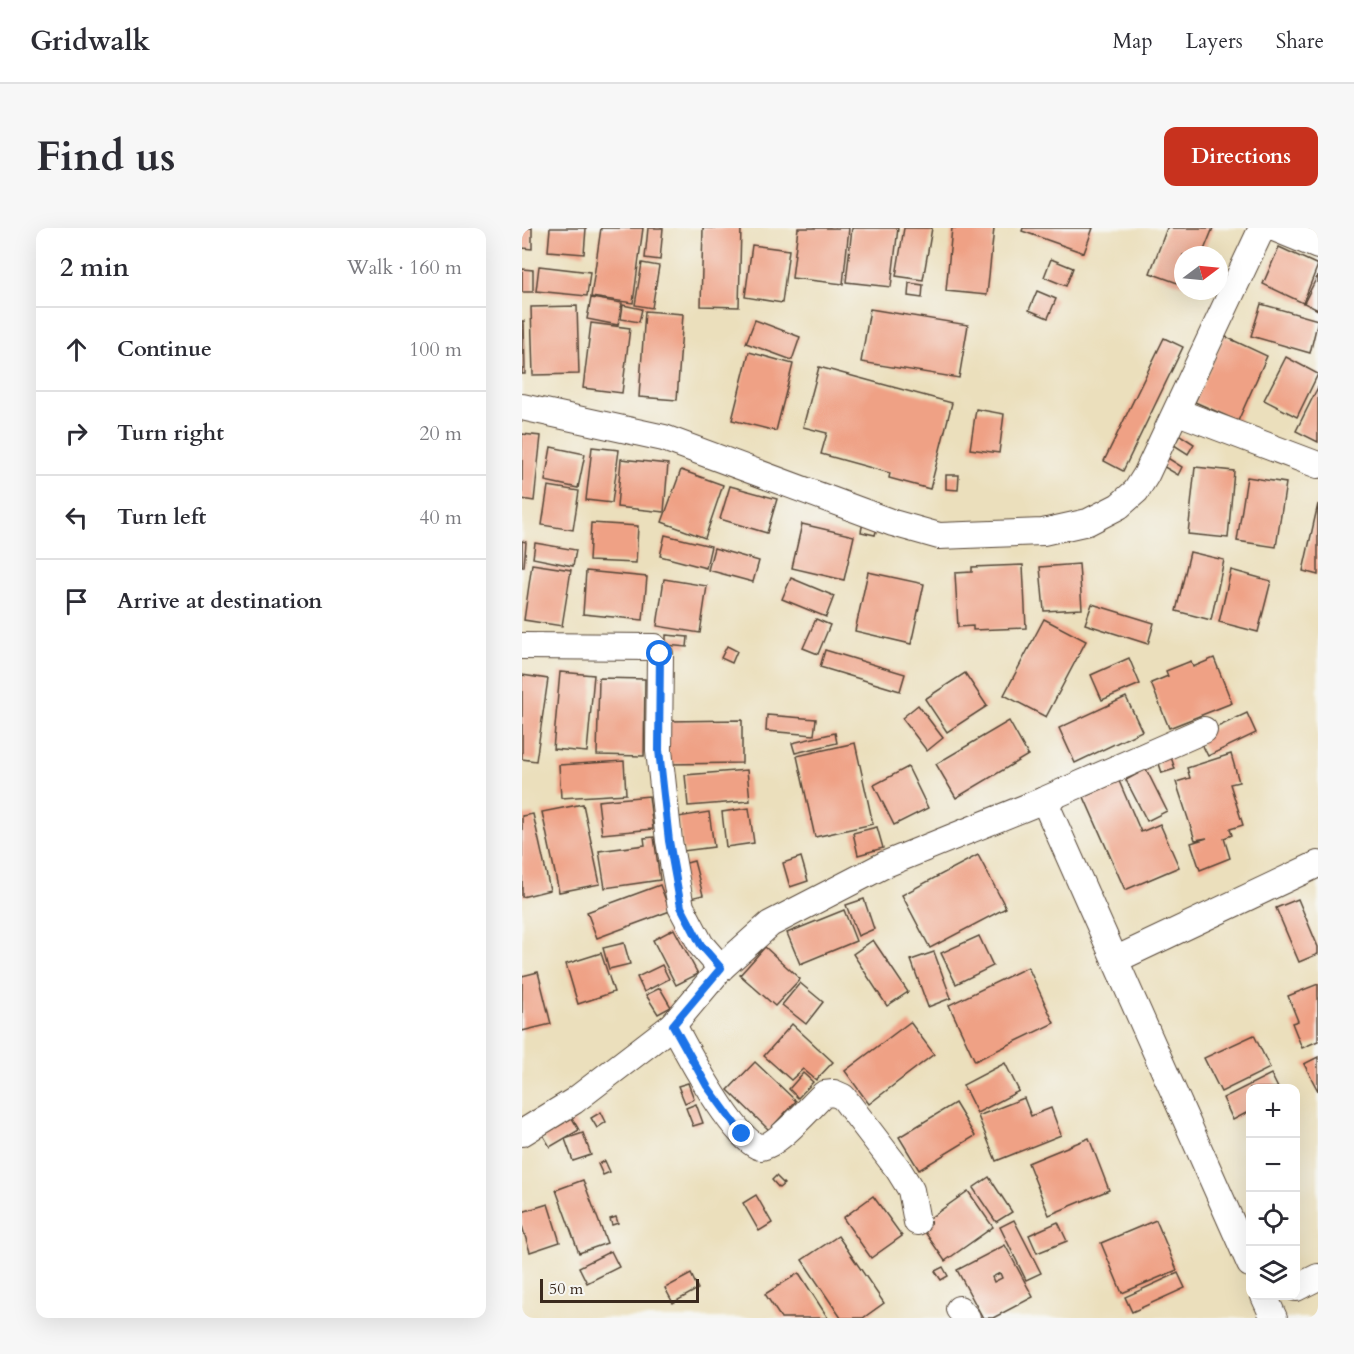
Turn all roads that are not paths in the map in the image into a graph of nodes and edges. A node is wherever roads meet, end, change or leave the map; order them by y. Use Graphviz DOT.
graph roads {
  1 [pos="1262,228"];
  2 [pos="1274,228"];
  3 [pos="1318,246"];
  4 [pos="522,407"];
  5 [pos="1178,412"];
  6 [pos="1318,465"];
  7 [pos="522,646"];
  8 [pos="1204,730"];
  9 [pos="1044,800"];
  10 [pos="1318,864"];
  11 [pos="1117,958"];
  12 [pos="721,968"];
  13 [pos="673,1025"];
  14 [pos="522,1133"];
  15 [pos="917,1222"];
  16 [pos="1246,1253"];
  17 [pos="1318,1277"];
  18 [pos="1300,1286"];
  1 -- 5 [label="street"];
  2 -- 3 [label="street"];
  4 -- 5 [label="street"];
  5 -- 6 [label="street"];
  7 -- 12 [label="street"];
  8 -- 9 [label="street"];
  9 -- 11 [label="street"];
  9 -- 12 [label="street"];
  10 -- 11 [label="street"];
  11 -- 16 [label="street"];
  12 -- 13 [label="street"];
  13 -- 14 [label="street"];
  13 -- 15 [label="street"];
  17 -- 18 [label="street"];
}
